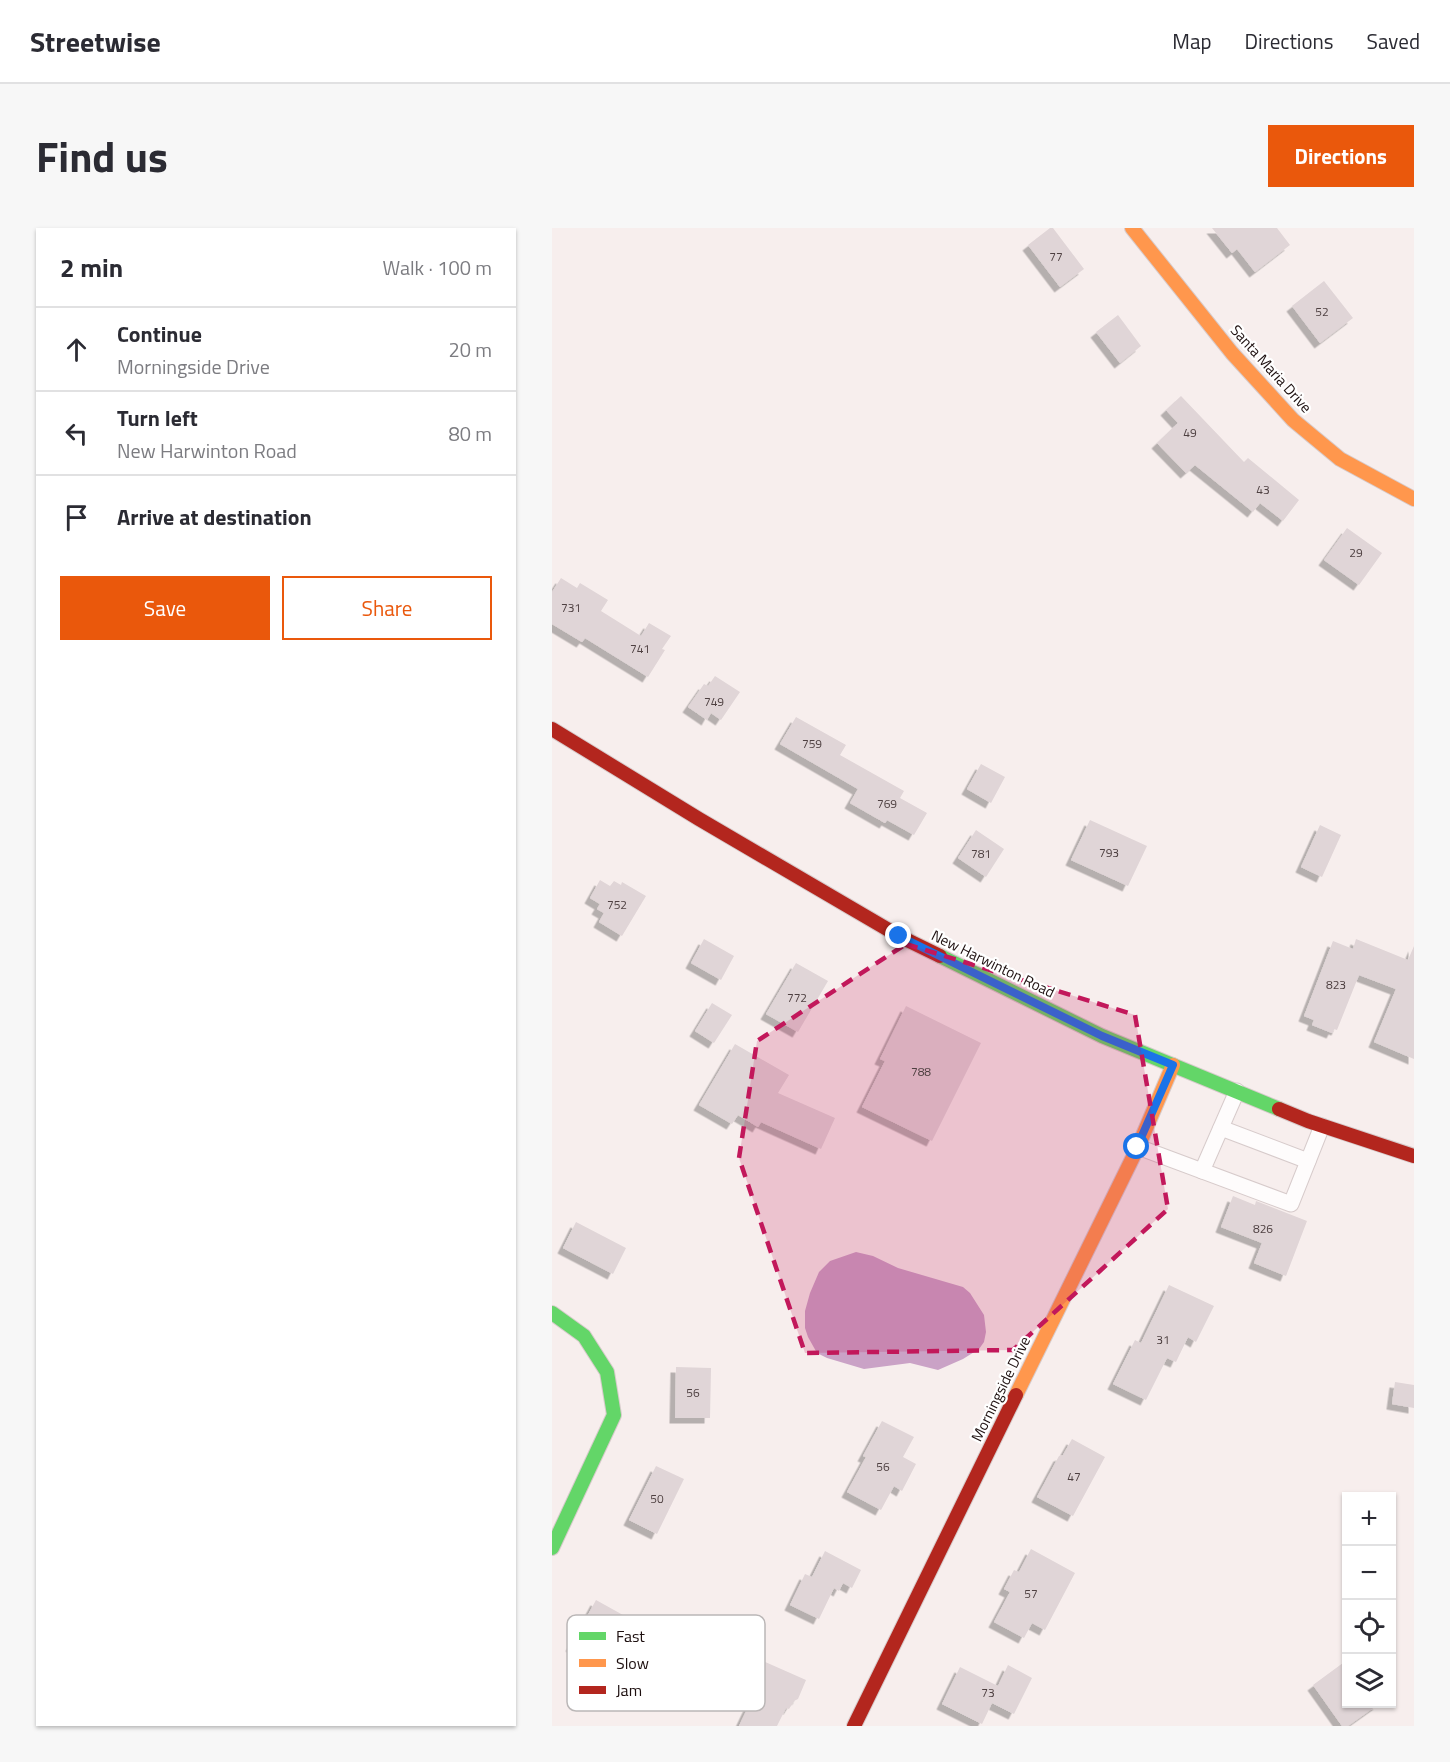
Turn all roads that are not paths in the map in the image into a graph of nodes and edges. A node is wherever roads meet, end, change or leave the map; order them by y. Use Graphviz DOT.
graph roads {
  1 [pos="1132,228"];
  2 [pos="1414,499"];
  3 [pos="552,729"];
  4 [pos="1173,1065"];
  5 [pos="1237,1091"];
  6 [pos="1322,1126"];
  7 [pos="1221,1128"];
  8 [pos="1137,1147"];
  9 [pos="1414,1156"];
  10 [pos="1308,1161"];
  11 [pos="1202,1170"];
  12 [pos="552,1313"];
  13 [pos="552,1548"];
  14 [pos="854,1726"];
  1 -- 2 [label="street, Santa Maria Drive"];
  3 -- 4 [label="street, New Harwinton Road"];
  4 -- 5 [label="street, New Harwinton Road"];
  4 -- 8 [label="street, Morningside Drive"];
  5 -- 6 [label="street, New Harwinton Road"];
  5 -- 7 [label="lane"];
  6 -- 9 [label="street, New Harwinton Road"];
  6 -- 10 [label="lane"];
  7 -- 10 [label="lane"];
  7 -- 11 [label="lane"];
  8 -- 11 [label="lane"];
  8 -- 14 [label="street, Morningside Drive"];
  10 -- 11 [label="lane"];
  12 -- 13 [label="street"];
}
